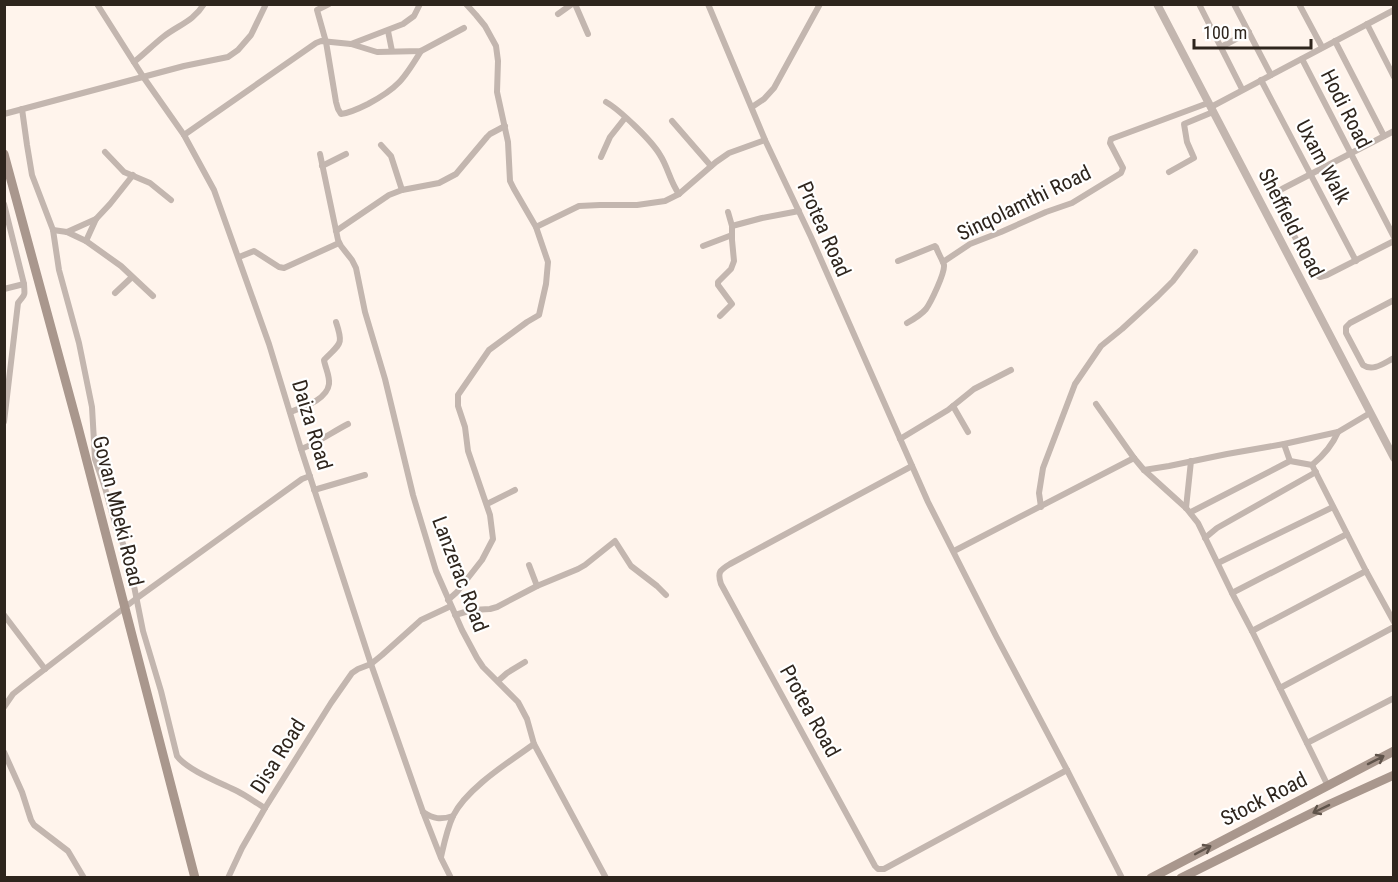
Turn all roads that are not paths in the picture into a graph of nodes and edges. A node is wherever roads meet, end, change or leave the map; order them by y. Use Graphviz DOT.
graph roads {
  1 [pos="97,4"];
  2 [pos="204,4"];
  3 [pos="266,4"];
  4 [pos="328,4"];
  5 [pos="420,4"];
  6 [pos="466,4"];
  7 [pos="574,4"];
  8 [pos="708,4"];
  9 [pos="820,4"];
  10 [pos="1157,4"];
  11 [pos="1199,4"];
  12 [pos="1234,4"];
  13 [pos="1299,4"];
  14 [pos="1394,10"];
  15 [pos="558,14"];
  16 [pos="1366,24"];
  17 [pos="464,28"];
  18 [pos="388,31"];
  19 [pos="1249,32"];
  20 [pos="588,34"];
  21 [pos="1335,41"];
  22 [pos="326,42"];
  23 [pos="351,44"];
  24 [pos="1221,47"];
  25 [pos="1322,47"];
  26 [pos="392,51"];
  27 [pos="421,51"];
  28 [pos="1302,59"];
  29 [pos="134,62"];
  30 [pos="1271,75"];
  31 [pos="1394,77"];
  32 [pos="144,78"];
  33 [pos="1261,80"];
  34 [pos="1242,89"];
  35 [pos="606,102"];
  36 [pos="752,107"];
  37 [pos="1211,107"];
  38 [pos="22,109"];
  39 [pos="4,114"];
  40 [pos="625,118"];
  41 [pos="672,121"];
  42 [pos="505,126"];
  43 [pos="1394,131"];
  44 [pos="184,135"];
  45 [pos="1384,136"];
  46 [pos="765,140"];
  47 [pos="381,145"];
  48 [pos="105,152"];
  49 [pos="1350,153"];
  50 [pos="4,154"];
  51 [pos="320,154"];
  52 [pos="346,154"];
  53 [pos="601,157"];
  54 [pos="322,166"];
  55 [pos="711,166"];
  56 [pos="1169,172"];
  57 [pos="1311,174"];
  58 [pos="133,175"];
  59 [pos="402,190"];
  60 [pos="679,194"];
  61 [pos="171,200"];
  62 [pos="4,204"];
  63 [pos="799,211"];
  64 [pos="728,212"];
  65 [pos="96,219"];
  66 [pos="732,226"];
  67 [pos="536,227"];
  68 [pos="53,230"];
  69 [pos="336,231"];
  70 [pos="67,232"];
  71 [pos="732,235"];
  72 [pos="1394,239"];
  73 [pos="86,241"];
  74 [pos="339,243"];
  75 [pos="703,246"];
  76 [pos="1195,252"];
  77 [pos="239,257"];
  78 [pos="898,261"];
  79 [pos="1356,261"];
  80 [pos="943,262"];
  81 [pos="132,277"];
  82 [pos="24,284"];
  83 [pos="4,289"];
  84 [pos="115,293"];
  85 [pos="153,296"];
  86 [pos="1394,300"];
  87 [pos="720,316"];
  88 [pos="336,322"];
  89 [pos="907,323"];
  90 [pos="1394,358"];
  91 [pos="1011,370"];
  92 [pos="1096,404"];
  93 [pos="953,406"];
  94 [pos="290,412"];
  95 [pos="1370,413"];
  96 [pos="4,422"];
  97 [pos="348,424"];
  98 [pos="968,432"];
  99 [pos="1338,432"];
  100 [pos="900,439"];
  101 [pos="1284,444"];
  102 [pos="301,449"];
  103 [pos="1134,458"];
  104 [pos="1394,458"];
  105 [pos="1191,461"];
  106 [pos="1290,461"];
  107 [pos="1312,465"];
  108 [pos="912,466"];
  109 [pos="1144,470"];
  110 [pos="1316,472"];
  111 [pos="365,475"];
  112 [pos="310,476"];
  113 [pos="314,490"];
  114 [pos="514,490"];
  115 [pos="487,504"];
  116 [pos="1041,507"];
  117 [pos="1333,507"];
  118 [pos="1189,510"];
  119 [pos="1347,534"];
  120 [pos="1205,538"];
  121 [pos="954,551"];
  122 [pos="1218,563"];
  123 [pos="529,565"];
  124 [pos="1366,571"];
  125 [pos="537,586"];
  126 [pos="1232,593"];
  127 [pos="666,595"];
  128 [pos="137,598"];
  129 [pos="450,603"];
  130 [pos="124,609"];
  131 [pos="4,615"];
  132 [pos="455,615"];
  133 [pos="1394,622"];
  134 [pos="1394,627"];
  135 [pos="1252,631"];
  136 [pos="525,662"];
  137 [pos="370,664"];
  138 [pos="45,669"];
  139 [pos="498,681"];
  140 [pos="1280,688"];
  141 [pos="1394,698"];
  142 [pos="5,707"];
  143 [pos="1307,743"];
  144 [pos="534,744"];
  145 [pos="1394,751"];
  146 [pos="4,753"];
  147 [pos="1067,770"];
  148 [pos="1394,775"];
  149 [pos="1328,786"];
  150 [pos="265,808"];
  151 [pos="423,812"];
  152 [pos="453,816"];
  153 [pos="441,858"];
  154 [pos="84,878"];
  155 [pos="195,878"];
  156 [pos="228,878"];
  157 [pos="451,878"];
  158 [pos="606,878"];
  159 [pos="1122,878"];
  160 [pos="1151,878"];
  161 [pos="1181,878"];
  1 -- 29 [label="street, Daiza Road"];
  2 -- 29 [label="street"];
  3 -- 32 [label="street"];
  4 -- 22 [label="street"];
  5 -- 18 [label="street"];
  6 -- 42 [label="street"];
  7 -- 15 [label="street"];
  7 -- 20 [label="street"];
  8 -- 36 [label="street, Protea Road"];
  9 -- 36 [label="street"];
  10 -- 37 [label="street, Sheffield Road"];
  11 -- 24 [label="street"];
  12 -- 19 [label="street"];
  13 -- 25 [label="street"];
  14 -- 16 [label="street, Sinqolamthi Road"];
  16 -- 21 [label="street, Sinqolamthi Road"];
  16 -- 31 [label="street"];
  17 -- 27 [label="street"];
  18 -- 23 [label="street"];
  18 -- 26 [label="street"];
  19 -- 24 [label="street"];
  19 -- 30 [label="street"];
  21 -- 25 [label="street, Sinqolamthi Road"];
  21 -- 45 [label="street, Hodi Road"];
  22 -- 23 [label="street"];
  22 -- 27 [label="street"];
  22 -- 44 [label="street"];
  23 -- 26 [label="street"];
  24 -- 34 [label="street"];
  25 -- 28 [label="street, Sinqolamthi Road"];
  26 -- 27 [label="street"];
  28 -- 30 [label="street, Sinqolamthi Road"];
  28 -- 49 [label="street, Hodi Road"];
  29 -- 32 [label="street, Daiza Road"];
  30 -- 33 [label="street, Sinqolamthi Road"];
  32 -- 38 [label="street"];
  32 -- 44 [label="street, Daiza Road"];
  33 -- 34 [label="street, Sinqolamthi Road"];
  33 -- 57 [label="street, Uxam Walk"];
  34 -- 37 [label="street, Sinqolamthi Road"];
  35 -- 40 [label="street"];
  36 -- 46 [label="street, Protea Road"];
  37 -- 56 [label="street"];
  37 -- 80 [label="street, Sinqolamthi Road"];
  37 -- 95 [label="street, Sheffield Road"];
  38 -- 39 [label="street"];
  38 -- 68 [label="street"];
  40 -- 53 [label="street"];
  40 -- 60 [label="street"];
  41 -- 55 [label="street"];
  42 -- 59 [label="street"];
  42 -- 67 [label="street"];
  43 -- 45 [label="street"];
  44 -- 77 [label="street, Daiza Road"];
  45 -- 49 [label="street"];
  46 -- 55 [label="street"];
  46 -- 63 [label="street, Protea Road"];
  47 -- 59 [label="street"];
  48 -- 58 [label="street"];
  49 -- 57 [label="street"];
  49 -- 72 [label="street, Hodi Road"];
  50 -- 130 [label="main road, Govan Mbeki Road"];
  51 -- 54 [label="street, Lanzerac Road"];
  52 -- 54 [label="street"];
  54 -- 69 [label="street, Lanzerac Road"];
  55 -- 60 [label="street"];
  57 -- 79 [label="street, Uxam Walk"];
  57 -- 79 [label="street"];
  58 -- 61 [label="street"];
  58 -- 65 [label="street"];
  59 -- 69 [label="street"];
  60 -- 67 [label="street"];
  62 -- 82 [label="street"];
  63 -- 66 [label="street"];
  63 -- 100 [label="street, Protea Road"];
  64 -- 66 [label="street"];
  65 -- 70 [label="street"];
  65 -- 73 [label="street"];
  66 -- 71 [label="street"];
  67 -- 115 [label="street"];
  68 -- 70 [label="street"];
  68 -- 128 [label="street"];
  69 -- 74 [label="street, Lanzerac Road"];
  70 -- 73 [label="street"];
  71 -- 75 [label="street"];
  71 -- 87 [label="street"];
  72 -- 79 [label="street"];
  73 -- 81 [label="street"];
  74 -- 77 [label="street"];
  74 -- 129 [label="street, Lanzerac Road"];
  76 -- 116 [label="street"];
  77 -- 94 [label="street, Daiza Road"];
  78 -- 80 [label="street, Sinqolamthi Road"];
  80 -- 89 [label="street, Sinqolamthi Road"];
  81 -- 84 [label="street"];
  81 -- 85 [label="street"];
  82 -- 83 [label="street"];
  82 -- 96 [label="street"];
  86 -- 90 [label="street"];
  88 -- 94 [label="street"];
  91 -- 93 [label="street"];
  92 -- 103 [label="street"];
  93 -- 98 [label="street"];
  93 -- 100 [label="street"];
  94 -- 102 [label="street, Daiza Road"];
  95 -- 99 [label="street"];
  95 -- 104 [label="street, Sheffield Road"];
  97 -- 102 [label="street"];
  99 -- 101 [label="street"];
  99 -- 107 [label="street"];
  100 -- 108 [label="street, Protea Road"];
  101 -- 105 [label="street"];
  101 -- 106 [label="street"];
  102 -- 112 [label="street, Daiza Road"];
  103 -- 109 [label="street"];
  103 -- 116 [label="street"];
  105 -- 109 [label="street"];
  105 -- 118 [label="street"];
  106 -- 107 [label="street"];
  106 -- 118 [label="street"];
  107 -- 110 [label="street"];
  108 -- 121 [label="street, Protea Road"];
  108 -- 147 [label="street, Protea Road"];
  109 -- 118 [label="street"];
  110 -- 117 [label="street"];
  110 -- 120 [label="street"];
  111 -- 113 [label="street"];
  112 -- 113 [label="street, Daiza Road"];
  112 -- 128 [label="street"];
  113 -- 137 [label="street, Daiza Road"];
  114 -- 115 [label="street"];
  115 -- 129 [label="street"];
  116 -- 121 [label="street"];
  117 -- 119 [label="street"];
  117 -- 122 [label="street"];
  118 -- 120 [label="street"];
  119 -- 124 [label="street"];
  119 -- 126 [label="street"];
  120 -- 122 [label="street"];
  121 -- 147 [label="street, Protea Road"];
  122 -- 126 [label="street"];
  123 -- 125 [label="street"];
  124 -- 133 [label="street"];
  124 -- 135 [label="street"];
  125 -- 127 [label="street"];
  125 -- 132 [label="street"];
  126 -- 135 [label="street"];
  128 -- 130 [label="street"];
  128 -- 150 [label="street"];
  129 -- 132 [label="street, Lanzerac Road"];
  129 -- 137 [label="street, Disa Road"];
  130 -- 138 [label="street"];
  130 -- 155 [label="main road, Govan Mbeki Road"];
  131 -- 138 [label="street"];
  132 -- 139 [label="street, Lanzerac Road"];
  134 -- 140 [label="street"];
  135 -- 140 [label="street"];
  136 -- 139 [label="street"];
  137 -- 150 [label="street, Disa Road"];
  137 -- 151 [label="street, Daiza Road"];
  138 -- 142 [label="street"];
  139 -- 144 [label="street, Lanzerac Road"];
  140 -- 143 [label="street"];
  141 -- 143 [label="street"];
  143 -- 149 [label="street"];
  144 -- 152 [label="street"];
  144 -- 158 [label="street, Lanzerac Road"];
  149 -- 145 [label="main road, Stock Road, one-way"];
  146 -- 154 [label="street"];
  147 -- 159 [label="street, Protea Road"];
  148 -- 161 [label="main road, Stock Road, one-way"];
  160 -- 149 [label="main road, Stock Road, one-way"];
  150 -- 156 [label="street, Disa Road"];
  151 -- 152 [label="street"];
  151 -- 153 [label="street, Daiza Road"];
  152 -- 153 [label="street"];
  153 -- 157 [label="street, Daiza Road"];
}
